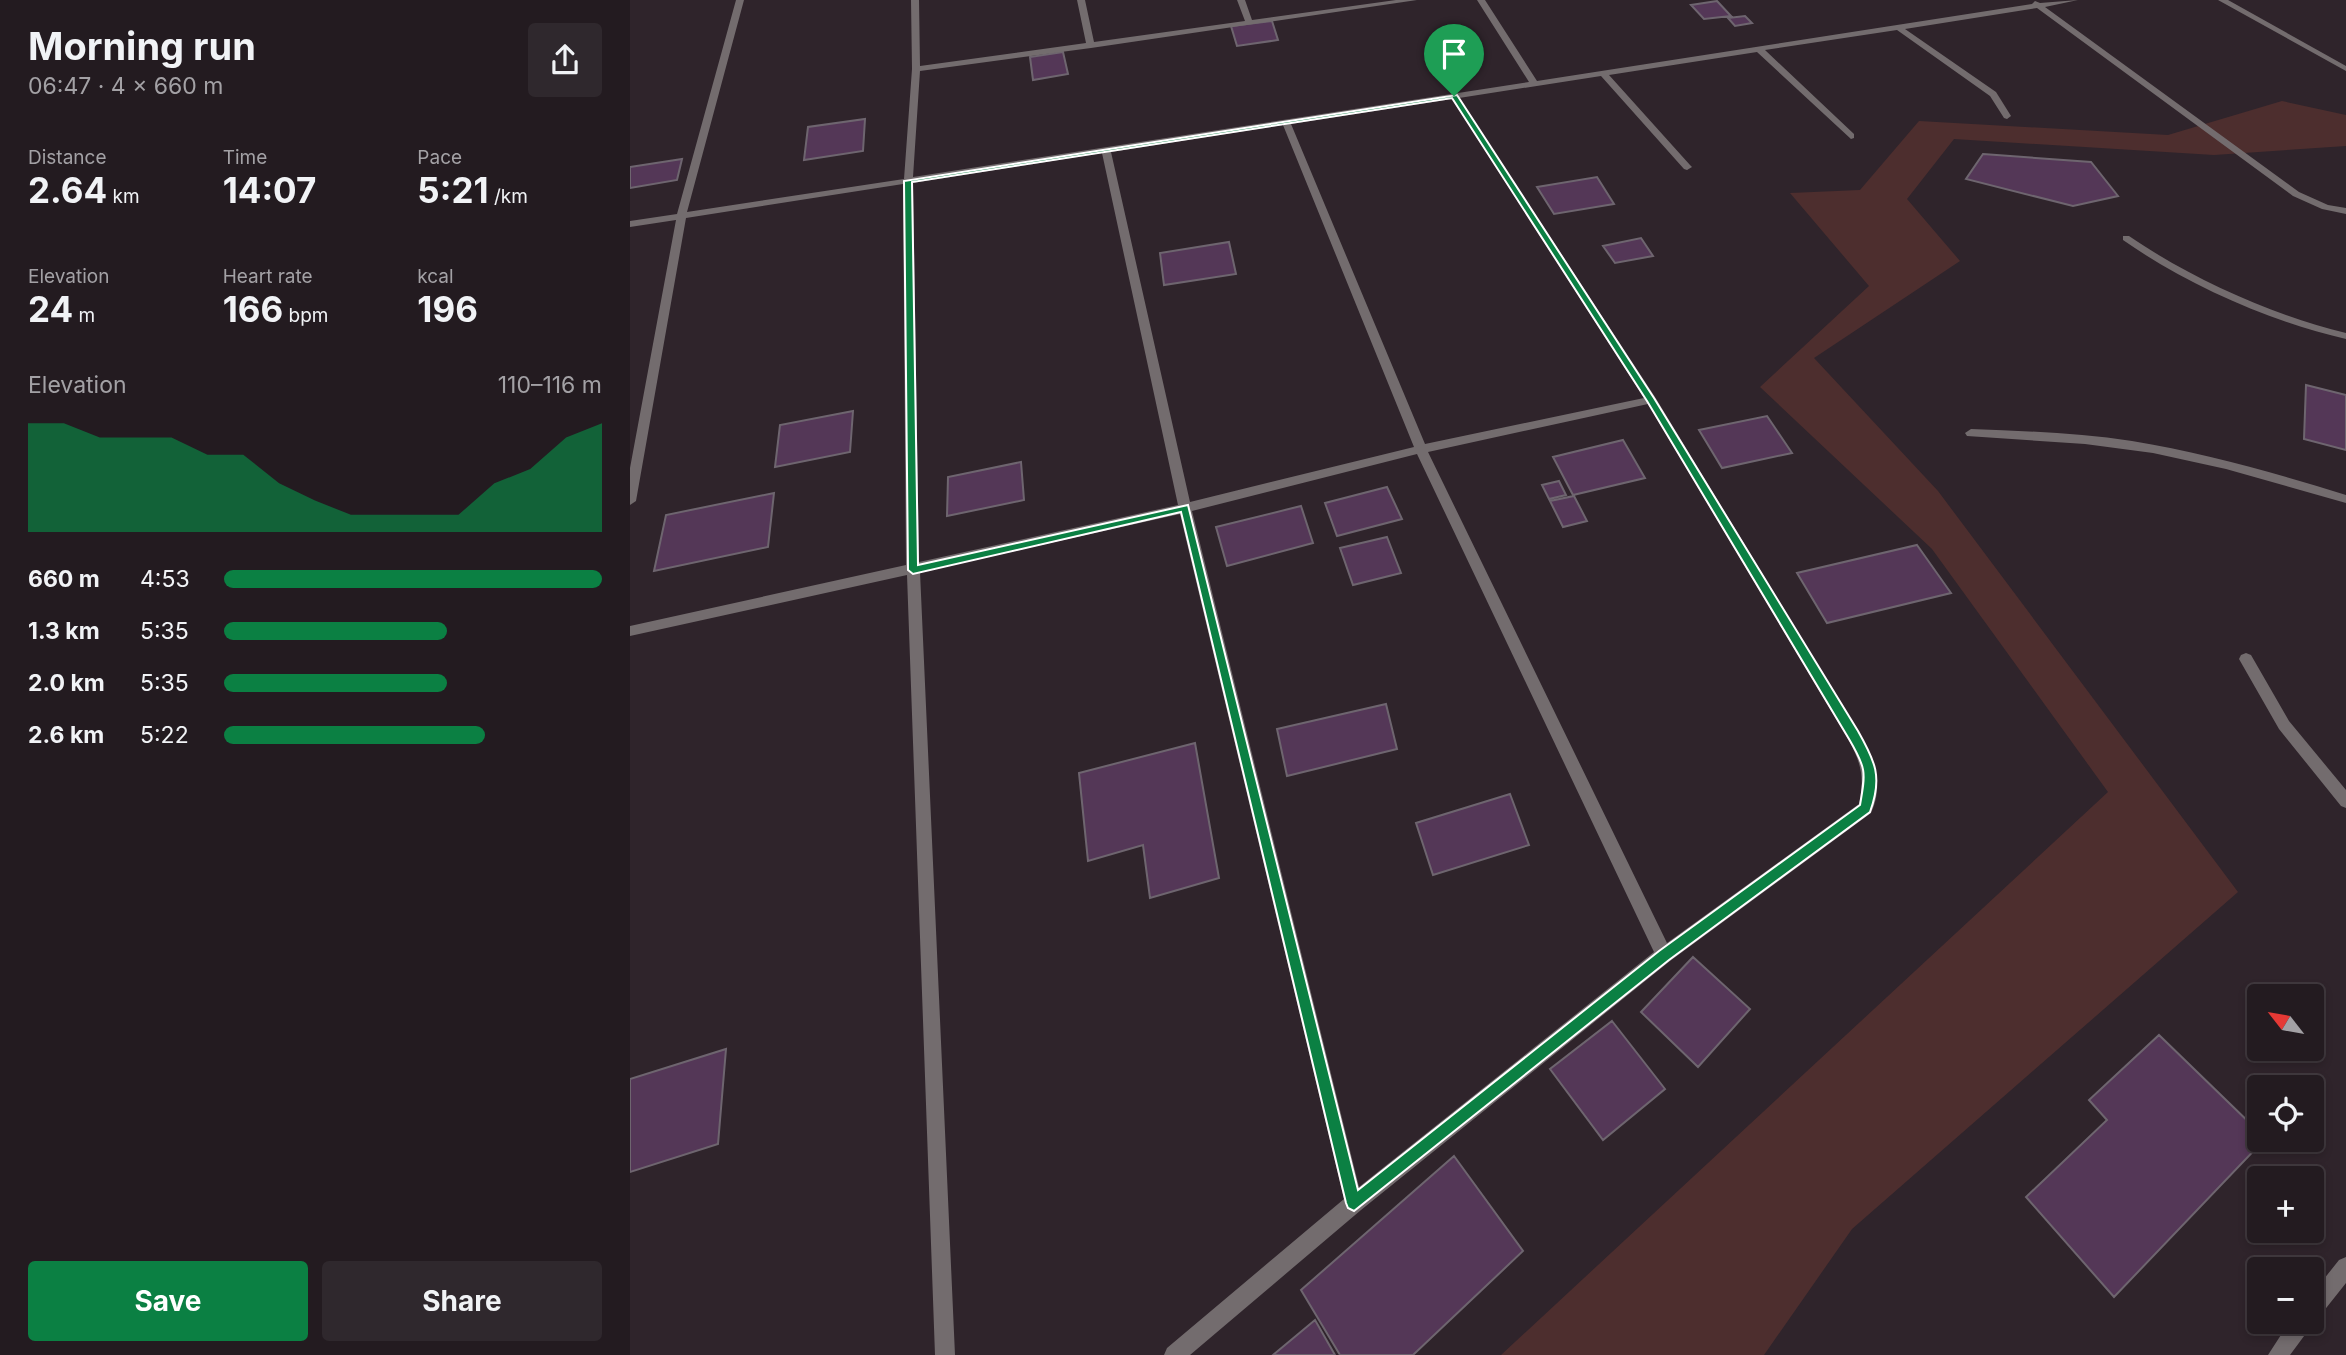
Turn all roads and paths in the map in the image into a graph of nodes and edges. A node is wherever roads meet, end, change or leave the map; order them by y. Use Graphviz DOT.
graph roads {
  1 [pos="740,0"];
  2 [pos="915,0"];
  3 [pos="1081,0"];
  4 [pos="1241,0"];
  5 [pos="1413,0"];
  6 [pos="1481,0"];
  7 [pos="2031,0"];
  8 [pos="2074,0"];
  9 [pos="2222,0"];
  10 [pos="1395,1"];
  11 [pos="2039,7"];
  12 [pos="1249,22"];
  13 [pos="1898,27"];
  14 [pos="1091,46"];
  15 [pos="1760,50"];
  16 [pos="916,69"];
  17 [pos="2346,69"];
  18 [pos="1602,72"];
  19 [pos="1535,83"];
  20 [pos="1454,96"];
  21 [pos="2007,116"];
  22 [pos="1286,122"];
  23 [pos="1850,136"];
  24 [pos="1106,150"];
  25 [pos="1687,167"];
  26 [pos="908,181"];
  27 [pos="2346,211"];
  28 [pos="681,217"];
  29 [pos="630,224"];
  30 [pos="2126,238"];
  31 [pos="2346,336"];
  32 [pos="1651,400"];
  33 [pos="1971,433"];
  34 [pos="1421,449"];
  35 [pos="2346,499"];
  36 [pos="630,501"];
  37 [pos="1185,508"];
  38 [pos="913,570"];
  39 [pos="630,631"];
  40 [pos="2246,659"];
  41 [pos="2346,801"];
  42 [pos="1664,955"];
  43 [pos="1354,1203"];
  44 [pos="2346,1267"];
  45 [pos="2324,1295"];
  46 [pos="2294,1334"];
  47 [pos="946,1355"];
  48 [pos="1174,1355"];
  49 [pos="2278,1355"];
  1 -- 28 [label="street"];
  2 -- 16 [label="street"];
  3 -- 14 [label="street"];
  4 -- 12 [label="street"];
  5 -- 10 [label="street"];
  6 -- 19 [label="street"];
  7 -- 11 [label="street"];
  8 -- 11 [label="street"];
  9 -- 17 [label="street"];
  10 -- 12 [label="street"];
  11 -- 13 [label="street"];
  11 -- 27 [label="street"];
  12 -- 14 [label="street"];
  13 -- 15 [label="street"];
  13 -- 21 [label="street"];
  14 -- 16 [label="street"];
  15 -- 18 [label="street"];
  15 -- 23 [label="street"];
  16 -- 26 [label="street"];
  18 -- 19 [label="street"];
  18 -- 25 [label="street"];
  19 -- 20 [label="street"];
  20 -- 22 [label="street"];
  20 -- 32 [label="street"];
  22 -- 24 [label="street"];
  22 -- 34 [label="street"];
  24 -- 26 [label="street"];
  24 -- 37 [label="street"];
  26 -- 28 [label="street"];
  26 -- 38 [label="street"];
  28 -- 29 [label="street"];
  28 -- 36 [label="street"];
  30 -- 31 [label="street"];
  32 -- 34 [label="street"];
  32 -- 42 [label="street"];
  33 -- 35 [label="street"];
  34 -- 37 [label="street"];
  34 -- 42 [label="street"];
  37 -- 38 [label="street"];
  37 -- 43 [label="street"];
  38 -- 39 [label="street"];
  38 -- 47 [label="street"];
  40 -- 41 [label="street"];
  42 -- 43 [label="street"];
  43 -- 48 [label="street"];
  44 -- 45 [label="street"];
  46 -- 49 [label="street"];
}
